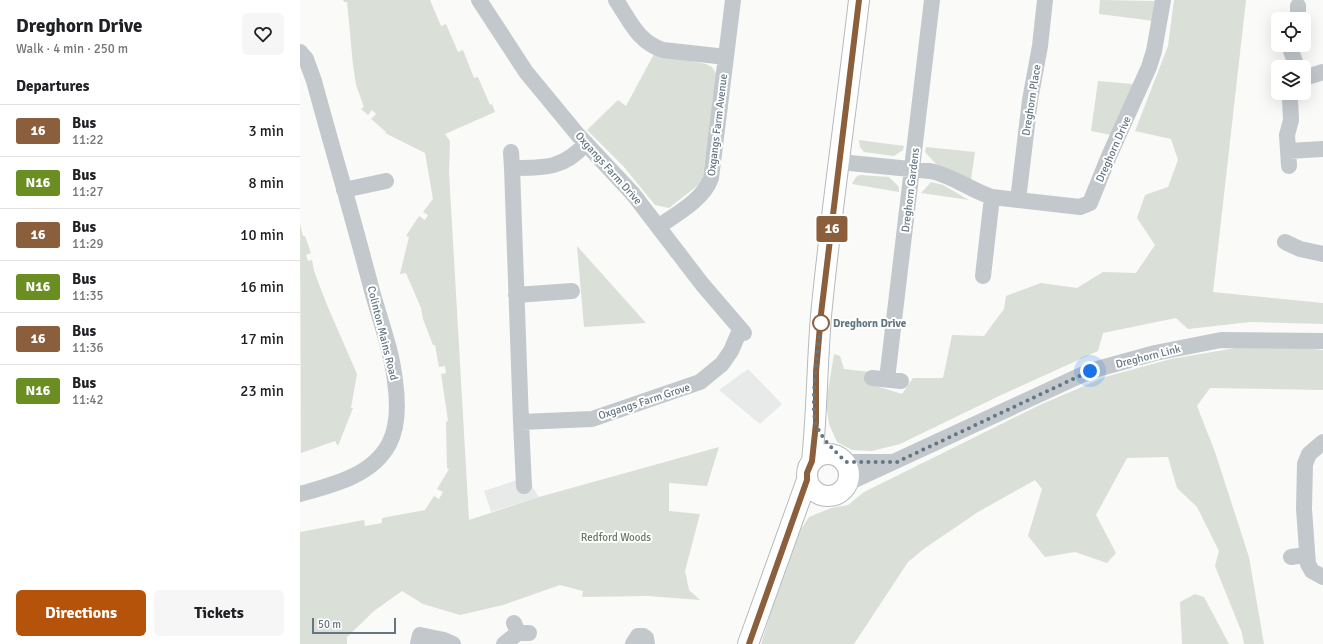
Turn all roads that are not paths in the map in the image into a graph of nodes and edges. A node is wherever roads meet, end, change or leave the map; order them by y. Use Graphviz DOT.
graph roads {
  1 [pos="479,0"];
  2 [pos="616,0"];
  3 [pos="733,0"];
  4 [pos="859,0"];
  5 [pos="932,0"];
  6 [pos="1045,0"];
  7 [pos="1163,0"];
  8 [pos="300,52"];
  9 [pos="726,57"];
  10 [pos="1323,72"];
  11 [pos="1311,74"];
  12 [pos="1290,100"];
  13 [pos="586,143"];
  14 [pos="1323,148"];
  15 [pos="511,152"];
  16 [pos="840,162"];
  17 [pos="512,168"];
  18 [pos="913,169"];
  19 [pos="386,181"];
  20 [pos="344,190"];
  21 [pos="992,197"];
  22 [pos="1018,200"];
  23 [pos="659,226"];
  24 [pos="1284,243"];
  25 [pos="1323,254"];
  26 [pos="983,276"];
  27 [pos="572,291"];
  28 [pos="516,295"];
  29 [pos="742,332"];
  30 [pos="1323,341"];
  31 [pos="887,379"];
  32 [pos="521,422"];
  33 [pos="816,423"];
  34 [pos="1323,442"];
  35 [pos="843,460"];
  36 [pos="897,462"];
  37 [pos="809,470"];
  38 [pos="848,483"];
  39 [pos="524,486"];
  40 [pos="300,494"];
  41 [pos="826,497"];
  42 [pos="788,535"];
  43 [pos="1323,577"];
  44 [pos="520,630"];
  45 [pos="418,644"];
  46 [pos="453,644"];
  47 [pos="504,644"];
  48 [pos="633,644"];
  49 [pos="647,644"];
  50 [pos="748,644"];
  1 -- 13 [label="street, Oxgangs Farm Drive"];
  2 -- 9 [label="street"];
  3 -- 9 [label="street, Oxgangs Farm Avenue"];
  4 -- 16 [label="main road"];
  5 -- 18 [label="street, Dreghorn Gardens"];
  6 -- 22 [label="street, Dreghorn Place"];
  7 -- 22 [label="street, Dreghorn Drive"];
  8 -- 20 [label="street, Colinton Mains Road"];
  9 -- 23 [label="street, Oxgangs Farm Avenue"];
  10 -- 11 [label="street"];
  12 -- 14 [label="street"];
  13 -- 17 [label="street"];
  13 -- 23 [label="street, Oxgangs Farm Drive"];
  15 -- 17 [label="street"];
  16 -- 18 [label="street, Dreghorn Drive"];
  16 -- 33 [label="main road"];
  17 -- 28 [label="street"];
  18 -- 21 [label="street, Dreghorn Drive"];
  18 -- 31 [label="street, Dreghorn Gardens"];
  19 -- 20 [label="street"];
  20 -- 40 [label="street, Colinton Mains Road"];
  21 -- 22 [label="street, Dreghorn Drive"];
  21 -- 26 [label="street"];
  23 -- 29 [label="street, Oxgangs Farm Drive"];
  24 -- 25 [label="street"];
  27 -- 28 [label="street"];
  28 -- 32 [label="street"];
  29 -- 32 [label="street, Oxgangs Farm Grove"];
  30 -- 36 [label="street, Dreghorn Link"];
  32 -- 39 [label="street"];
  33 -- 35 [label="main road"];
  33 -- 37 [label="main road"];
  34 -- 43 [label="street"];
  35 -- 36 [label="street, Dreghorn Link"];
  35 -- 37 [label="main road"];
  35 -- 38 [label="main road"];
  36 -- 38 [label="street, Dreghorn Link"];
  37 -- 41 [label="main road"];
  37 -- 42 [label="main road"];
  38 -- 41 [label="main road"];
  41 -- 42 [label="main road"];
  42 -- 50 [label="main road"];
  44 -- 47 [label="street"];
  45 -- 46 [label="street"];
  48 -- 49 [label="street"];
}
